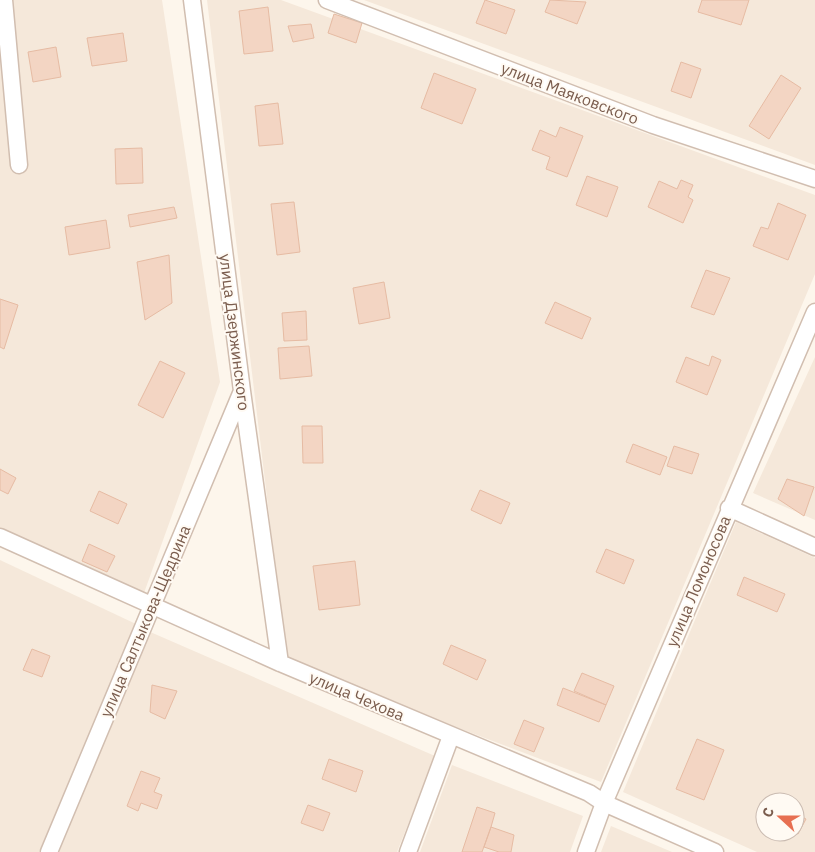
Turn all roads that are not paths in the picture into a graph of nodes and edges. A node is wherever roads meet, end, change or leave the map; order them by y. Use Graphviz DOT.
graph roads {
  1 [pos="4,0"];
  2 [pos="192,0"];
  3 [pos="327,0"];
  4 [pos="19,165"];
  5 [pos="815,179"];
  6 [pos="815,312"];
  7 [pos="242,391"];
  8 [pos="729,508"];
  9 [pos="0,537"];
  10 [pos="815,547"];
  11 [pos="151,605"];
  12 [pos="280,663"];
  13 [pos="451,736"];
  14 [pos="604,803"];
  15 [pos="49,852"];
  16 [pos="408,852"];
  17 [pos="586,852"];
  18 [pos="715,852"];
  1 -- 4 [label="street"];
  2 -- 7 [label="street, улица Дзержинского"];
  3 -- 5 [label="street, улица Маяковского"];
  6 -- 8 [label="street, улица Ломоносова"];
  7 -- 11 [label="street, улица Салтыкова-Щедрина"];
  7 -- 12 [label="street, улица Дзержинского"];
  8 -- 10 [label="street"];
  8 -- 14 [label="street, улица Ломоносова"];
  9 -- 11 [label="street, улица Чехова"];
  11 -- 12 [label="street, улица Чехова"];
  11 -- 15 [label="street, улица Салтыкова-Щедрина"];
  12 -- 13 [label="street, улица Чехова"];
  13 -- 14 [label="street, улица Чехова"];
  13 -- 16 [label="street"];
  14 -- 17 [label="street, улица Ломоносова"];
  14 -- 18 [label="street, улица Чехова"];
}
